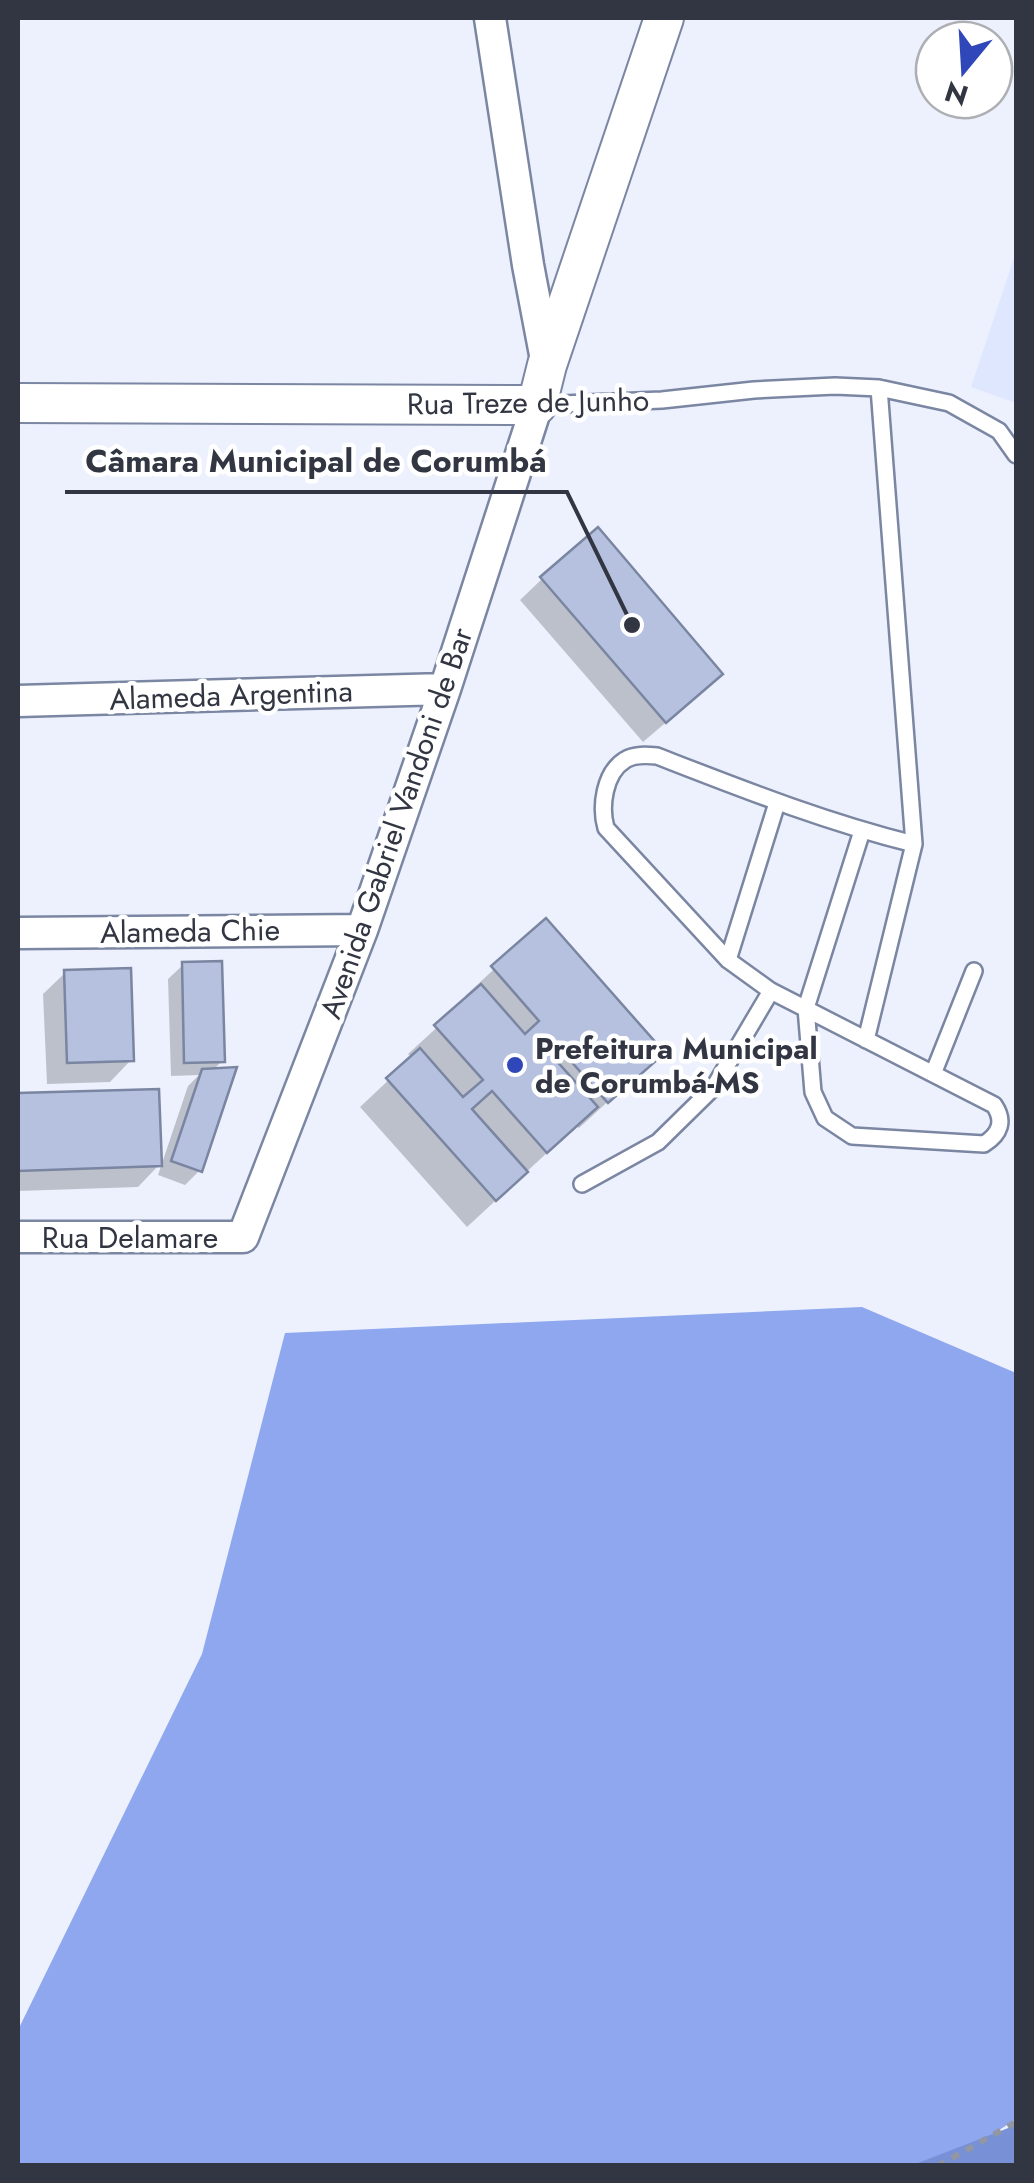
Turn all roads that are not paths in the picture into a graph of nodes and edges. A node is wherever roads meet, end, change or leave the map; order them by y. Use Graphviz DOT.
graph roads {
  1 [pos="490,18"];
  2 [pos="664,18"];
  3 [pos="547,365"];
  4 [pos="879,388"];
  5 [pos="18,403"];
  6 [pos="537,404"];
  7 [pos="1016,455"];
  8 [pos="445,689"];
  9 [pos="18,701"];
  10 [pos="778,803"];
  11 [pos="862,831"];
  12 [pos="914,844"];
  13 [pos="362,930"];
  14 [pos="18,933"];
  15 [pos="728,960"];
  16 [pos="974,971"];
  17 [pos="771,992"];
  18 [pos="806,1008"];
  19 [pos="866,1040"];
  20 [pos="933,1074"];
  21 [pos="582,1184"];
  22 [pos="18,1237"];
  23 [pos="243,1237"];
  1 -- 3 [label="street"];
  2 -- 3 [label="street"];
  3 -- 6 [label="street"];
  4 -- 6 [label="lane, Rua Treze de Junho"];
  4 -- 7 [label="lane, Rua Treze de Junho"];
  4 -- 12 [label="lane"];
  5 -- 6 [label="street, Rua Treze de Junho"];
  6 -- 8 [label="street, Avenida Gabriel Vandoni de Bar"];
  8 -- 9 [label="street, Alameda Argentina"];
  8 -- 13 [label="street, Avenida Gabriel Vandoni de Bar"];
  10 -- 11 [label="lane"];
  10 -- 15 [label="lane"];
  10 -- 15 [label="lane"];
  11 -- 12 [label="lane"];
  11 -- 18 [label="lane"];
  12 -- 19 [label="lane"];
  13 -- 14 [label="street, Alameda Chie"];
  13 -- 23 [label="street, Avenida Gabriel Vandoni de Bar"];
  15 -- 17 [label="lane"];
  16 -- 20 [label="lane"];
  17 -- 18 [label="lane"];
  17 -- 21 [label="lane"];
  18 -- 19 [label="lane"];
  18 -- 20 [label="lane"];
  19 -- 20 [label="lane"];
  22 -- 23 [label="street, Rua Delamare"];
}
